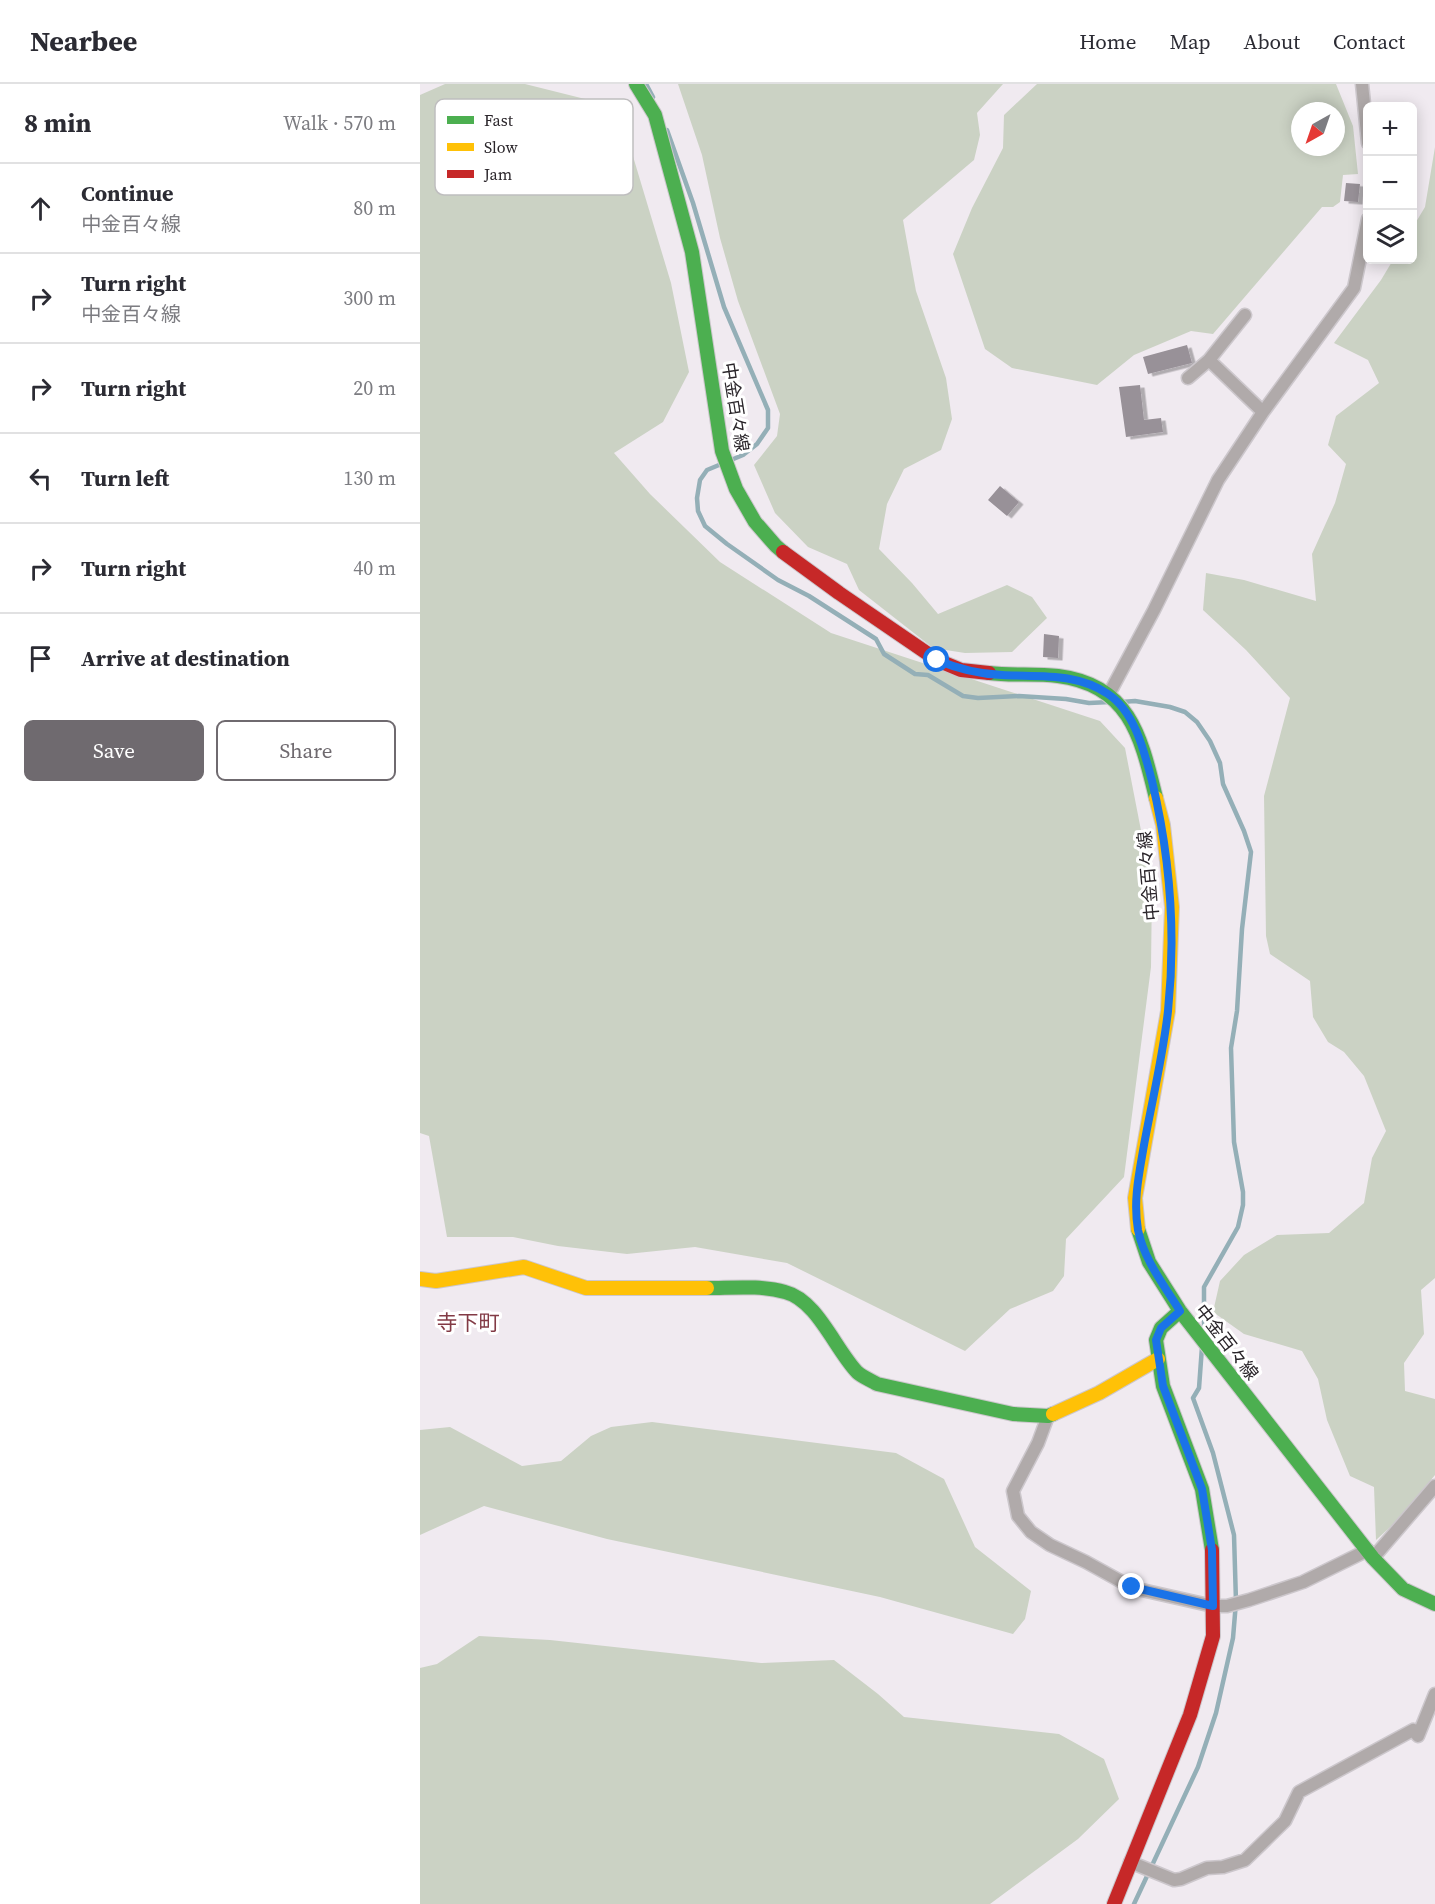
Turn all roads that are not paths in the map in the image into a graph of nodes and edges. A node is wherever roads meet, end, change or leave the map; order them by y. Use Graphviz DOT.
graph roads {
  1 [pos="636,84"];
  2 [pos="1362,84"];
  3 [pos="1364,102"];
  4 [pos="1363,244"];
  5 [pos="1245,315"];
  6 [pos="1209,360"];
  7 [pos="1188,378"];
  8 [pos="1263,412"];
  9 [pos="1109,694"];
  10 [pos="420,1279"];
  11 [pos="1180,1311"];
  12 [pos="1158,1359"];
  13 [pos="1048,1416"];
  14 [pos="1435,1486"];
  15 [pos="1370,1554"];
  16 [pos="1435,1604"];
  17 [pos="1213,1606"];
  18 [pos="1435,1694"];
  19 [pos="1133,1864"];
  20 [pos="1114,1904"];
  1 -- 9 [label="main road, 中金百々線"];
  2 -- 3 [label="street"];
  4 -- 8 [label="street"];
  5 -- 6 [label="street"];
  6 -- 7 [label="street"];
  6 -- 8 [label="street"];
  8 -- 9 [label="street"];
  9 -- 11 [label="main road, 中金百々線"];
  10 -- 13 [label="main road"];
  11 -- 12 [label="main road"];
  11 -- 15 [label="main road, 中金百々線"];
  12 -- 13 [label="main road"];
  12 -- 17 [label="main road"];
  13 -- 17 [label="street"];
  14 -- 15 [label="street"];
  15 -- 16 [label="main road, 中金百々線"];
  15 -- 17 [label="street"];
  17 -- 19 [label="main road"];
  18 -- 19 [label="street"];
  19 -- 20 [label="main road"];
}
